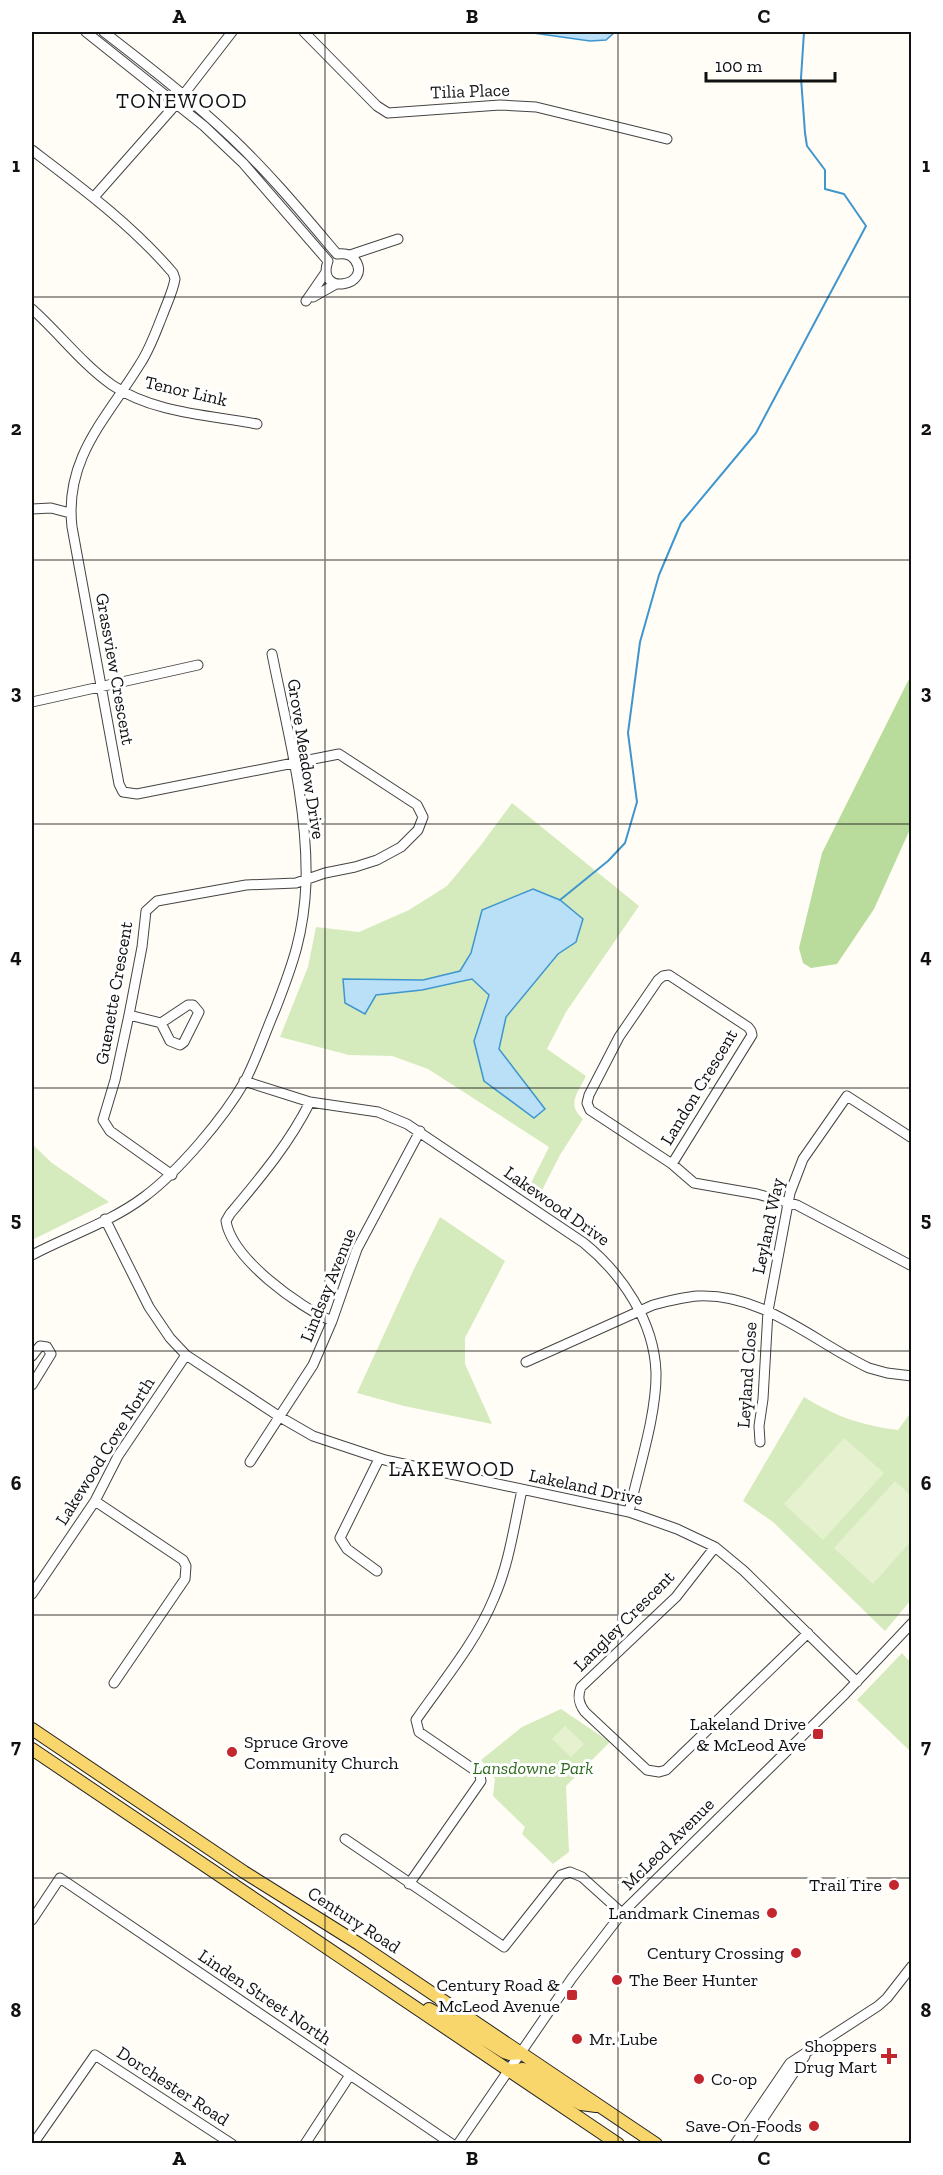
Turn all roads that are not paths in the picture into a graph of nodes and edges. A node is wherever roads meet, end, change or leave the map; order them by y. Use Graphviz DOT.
graph roads {
  1 [pos="86,32"];
  2 [pos="104,32"];
  3 [pos="232,32"];
  4 [pos="304,32"];
  5 [pos="184,95"];
  6 [pos="177,103"];
  7 [pos="667,140"];
  8 [pos="32,150"];
  9 [pos="94,197"];
  10 [pos="398,239"];
  11 [pos="382,244"];
  12 [pos="337,254"];
  13 [pos="350,255"];
  14 [pos="328,261"];
  15 [pos="358,266"];
  16 [pos="326,272"];
  17 [pos="336,284"];
  18 [pos="32,309"];
  19 [pos="123,391"];
  20 [pos="257,424"];
  21 [pos="32,509"];
  22 [pos="70,513"];
  23 [pos="272,654"];
  24 [pos="198,665"];
  25 [pos="102,687"];
  26 [pos="32,702"];
  27 [pos="293,762"];
  28 [pos="306,880"];
  29 [pos="129,1015"];
  30 [pos="160,1023"];
  31 [pos="244,1081"];
  32 [pos="310,1102"];
  33 [pos="420,1131"];
  34 [pos="912,1138"];
  35 [pos="672,1164"];
  36 [pos="172,1174"];
  37 [pos="788,1202"];
  38 [pos="105,1219"];
  39 [pos="32,1255"];
  40 [pos="912,1266"];
  41 [pos="768,1311"];
  42 [pos="639,1312"];
  43 [pos="332,1321"];
  44 [pos="186,1355"];
  45 [pos="32,1356"];
  46 [pos="526,1362"];
  47 [pos="912,1376"];
  48 [pos="32,1385"];
  49 [pos="280,1417"];
  50 [pos="760,1442"];
  51 [pos="379,1458"];
  52 [pos="250,1462"];
  53 [pos="522,1490"];
  54 [pos="95,1501"];
  55 [pos="629,1512"];
  56 [pos="715,1547"];
  57 [pos="376,1571"];
  58 [pos="32,1594"];
  59 [pos="912,1623"];
  60 [pos="808,1633"];
  61 [pos="857,1682"];
  62 [pos="114,1683"];
  63 [pos="32,1729"];
  64 [pos="32,1749"];
  65 [pos="345,1839"];
  66 [pos="409,1884"];
  67 [pos="622,1913"];
  68 [pos="32,1920"];
  69 [pos="912,1966"];
  70 [pos="373,1978"];
  71 [pos="521,2053"];
  72 [pos="806,2054"];
  73 [pos="509,2071"];
  74 [pos="350,2075"];
  75 [pos="602,2108"];
  76 [pos="33,2144"];
  77 [pos="232,2144"];
  78 [pos="305,2144"];
  79 [pos="452,2144"];
  80 [pos="458,2144"];
  81 [pos="618,2144"];
  82 [pos="656,2144"];
  83 [pos="735,2144"];
  84 [pos="746,2144"];
  1 -- 6 [label="street"];
  2 -- 5 [label="street"];
  3 -- 5 [label="street"];
  4 -- 7 [label="street, Tilia Place"];
  5 -- 6 [label="street"];
  5 -- 12 [label="street"];
  6 -- 9 [label="street"];
  6 -- 14 [label="street"];
  8 -- 9 [label="street"];
  9 -- 19 [label="street, Grassview Crescent"];
  10 -- 11 [label="street"];
  11 -- 13 [label="street"];
  11 -- 15 [label="street"];
  12 -- 13 [label="street"];
  12 -- 14 [label="street"];
  13 -- 15 [label="street"];
  14 -- 16 [label="street"];
  15 -- 17 [label="street"];
  16 -- 17 [label="street"];
  16 -- 17 [label="street"];
  18 -- 19 [label="street, Tenor Link"];
  19 -- 20 [label="street, Tenor Link"];
  19 -- 22 [label="street, Grassview Crescent"];
  21 -- 22 [label="street"];
  22 -- 25 [label="street, Grassview Crescent"];
  23 -- 27 [label="street, Grove Meadow Drive"];
  24 -- 25 [label="street"];
  25 -- 26 [label="street"];
  25 -- 27 [label="street, Grassview Crescent"];
  27 -- 28 [label="street, Grove Meadow Drive"];
  27 -- 28 [label="street, Guenette Crescent"];
  28 -- 29 [label="street, Guenette Crescent"];
  28 -- 31 [label="street, Grove Meadow Drive"];
  29 -- 30 [label="street"];
  29 -- 36 [label="street, Guenette Crescent"];
  30 -- 30 [label="street"];
  31 -- 32 [label="street, Lakewood Drive"];
  31 -- 36 [label="street, Grove Meadow Drive"];
  32 -- 33 [label="street, Lakewood Drive"];
  32 -- 43 [label="street"];
  33 -- 42 [label="street, Lakewood Drive"];
  33 -- 43 [label="street, Lindsay Avenue"];
  34 -- 37 [label="street, Leyland Way"];
  35 -- 35 [label="street, Landon Crescent"];
  35 -- 37 [label="street"];
  36 -- 38 [label="street, Grove Meadow Drive"];
  37 -- 40 [label="street"];
  37 -- 41 [label="street, Leyland Way"];
  38 -- 39 [label="street, Grove Meadow Drive"];
  38 -- 44 [label="street, Lakeland Drive"];
  41 -- 42 [label="street"];
  41 -- 47 [label="street"];
  41 -- 50 [label="street, Leyland Close"];
  42 -- 46 [label="street"];
  42 -- 55 [label="street, Lakewood Drive"];
  43 -- 49 [label="street, Lindsay Avenue"];
  44 -- 49 [label="street, Lakeland Drive"];
  44 -- 54 [label="street, Lakewood Cove North"];
  45 -- 48 [label="street"];
  49 -- 51 [label="street, Lakeland Drive"];
  49 -- 52 [label="street, Lindsay Avenue"];
  51 -- 53 [label="street, Lakeland Drive"];
  51 -- 57 [label="street"];
  53 -- 55 [label="street, Lakeland Drive"];
  53 -- 66 [label="street"];
  54 -- 58 [label="street, Lakewood Cove North"];
  54 -- 62 [label="street"];
  55 -- 56 [label="street, Lakeland Drive"];
  56 -- 60 [label="street, Lakeland Drive"];
  56 -- 60 [label="street, Langley Crescent"];
  59 -- 61 [label="street, McLeod Avenue"];
  60 -- 61 [label="street, Lakeland Drive"];
  61 -- 67 [label="street, McLeod Avenue"];
  63 -- 71 [label="main road, Century Road"];
  64 -- 70 [label="main road, Century Road"];
  65 -- 66 [label="street"];
  66 -- 67 [label="street"];
  67 -- 71 [label="street, McLeod Avenue"];
  68 -- 74 [label="street, Linden Street North"];
  69 -- 72 [label="street"];
  70 -- 71 [label="main road"];
  70 -- 73 [label="main road, Century Road"];
  71 -- 73 [label="street, McLeod Avenue"];
  71 -- 75 [label="main road, Century Road"];
  72 -- 83 [label="street"];
  72 -- 84 [label="street"];
  73 -- 75 [label="main road"];
  73 -- 80 [label="street, McLeod Avenue"];
  73 -- 81 [label="main road, Century Road"];
  74 -- 78 [label="street"];
  74 -- 79 [label="street, Linden Street North"];
  75 -- 82 [label="main road, Century Road"];
  76 -- 77 [label="street, Dorchester Road"];
}
